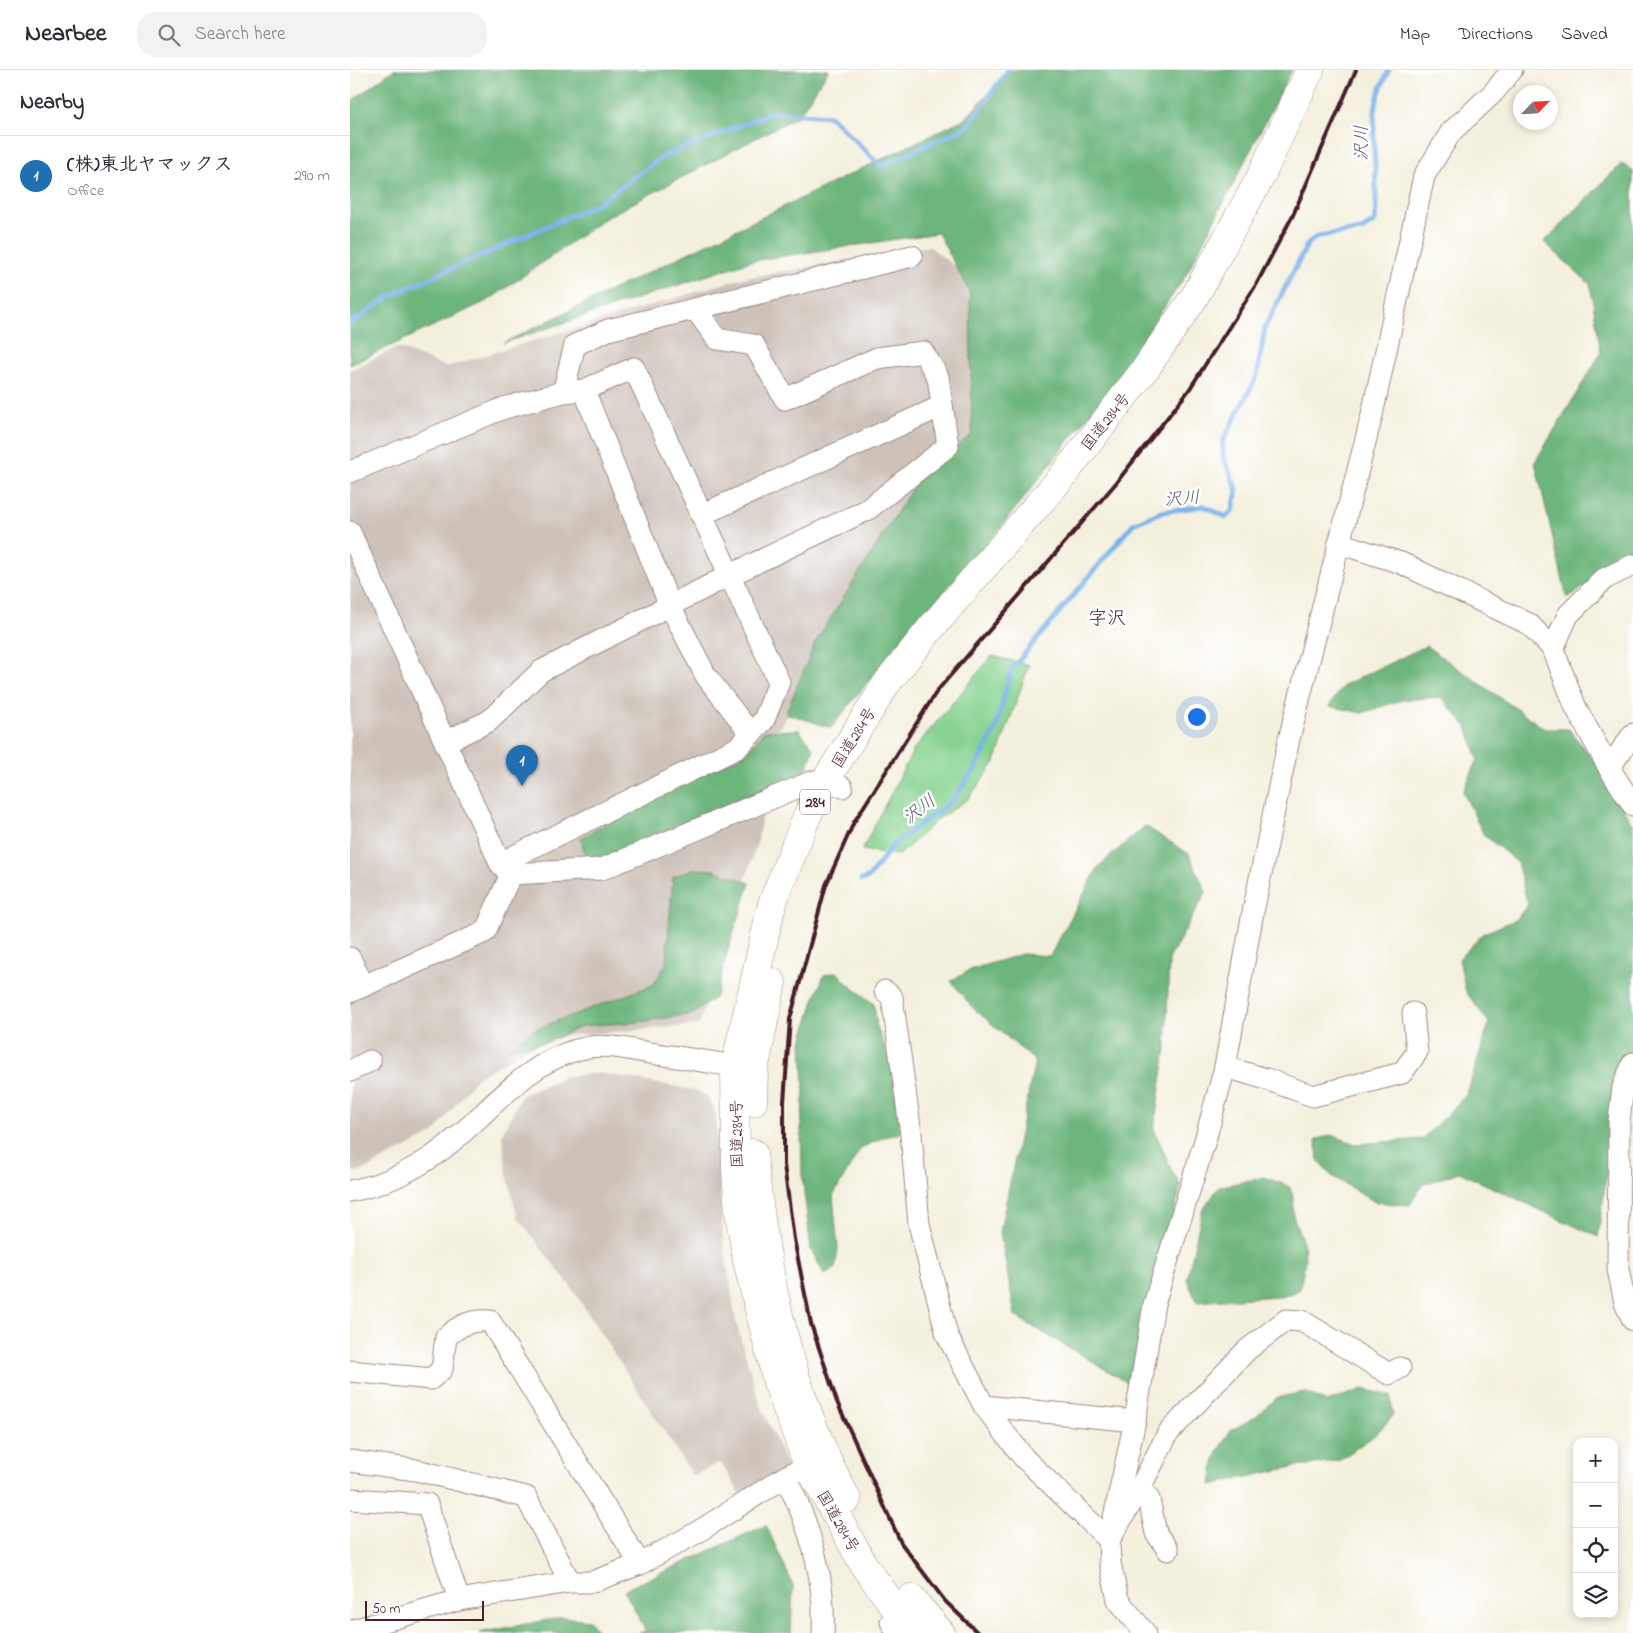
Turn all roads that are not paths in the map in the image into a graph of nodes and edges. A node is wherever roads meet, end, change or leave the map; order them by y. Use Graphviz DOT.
graph roads {
  1 [pos="1310,70"];
  2 [pos="1323,70"];
  3 [pos="1512,70"];
  4 [pos="912,256"];
  5 [pos="696,310"];
  6 [pos="574,391"];
  7 [pos="942,406"];
  8 [pos="350,472"];
  9 [pos="701,515"];
  10 [pos="350,532"];
  11 [pos="1339,543"];
  12 [pos="1633,565"];
  13 [pos="728,576"];
  14 [pos="670,606"];
  15 [pos="1553,649"];
  16 [pos="750,734"];
  17 [pos="1633,734"];
  18 [pos="445,742"];
  19 [pos="1609,768"];
  20 [pos="835,783"];
  21 [pos="1633,804"];
  22 [pos="505,869"];
  23 [pos="350,958"];
  24 [pos="357,989"];
  25 [pos="885,991"];
  26 [pos="1413,1013"];
  27 [pos="370,1061"];
  28 [pos="1633,1064"];
  29 [pos="1225,1067"];
  30 [pos="744,1069"];
  31 [pos="350,1071"];
  32 [pos="350,1191"];
  33 [pos="1633,1320"];
  34 [pos="1400,1368"];
  35 [pos="350,1371"];
  36 [pos="984,1406"];
  37 [pos="1135,1421"];
  38 [pos="350,1461"];
  39 [pos="806,1466"];
  40 [pos="1140,1488"];
  41 [pos="350,1499"];
  42 [pos="1109,1540"];
  43 [pos="1168,1550"];
  44 [pos="640,1564"];
  45 [pos="570,1582"];
  46 [pos="459,1600"];
  47 [pos="902,1614"];
  48 [pos="350,1631"];
  49 [pos="823,1633"];
  50 [pos="918,1633"];
  51 [pos="941,1633"];
  52 [pos="1145,1633"];
  1 -- 20 [label="highway, 国道284号 / 284"];
  2 -- 20 [label="highway, 国道284号 / 284"];
  3 -- 11 [label="street"];
  4 -- 5 [label="street"];
  5 -- 6 [label="street"];
  5 -- 7 [label="street"];
  6 -- 8 [label="street"];
  6 -- 9 [label="street"];
  6 -- 14 [label="street"];
  7 -- 9 [label="street"];
  7 -- 13 [label="street"];
  9 -- 13 [label="street"];
  10 -- 18 [label="street"];
  11 -- 15 [label="street"];
  11 -- 29 [label="street"];
  12 -- 15 [label="street"];
  13 -- 14 [label="street"];
  13 -- 16 [label="street"];
  14 -- 16 [label="street"];
  14 -- 18 [label="street"];
  15 -- 19 [label="street"];
  16 -- 22 [label="street"];
  17 -- 19 [label="street"];
  18 -- 22 [label="street"];
  19 -- 21 [label="street"];
  20 -- 22 [label="street"];
  20 -- 30 [label="highway, 国道284号 / 284"];
  22 -- 24 [label="street"];
  23 -- 24 [label="street"];
  25 -- 36 [label="street"];
  26 -- 29 [label="street"];
  27 -- 31 [label="street"];
  28 -- 33 [label="street"];
  29 -- 37 [label="street"];
  30 -- 32 [label="street"];
  30 -- 39 [label="highway, 国道284号 / 284"];
  34 -- 40 [label="street"];
  35 -- 44 [label="street"];
  36 -- 37 [label="street"];
  36 -- 42 [label="street"];
  37 -- 42 [label="street"];
  38 -- 45 [label="street"];
  39 -- 44 [label="street"];
  39 -- 47 [label="highway, 国道284号 / 284"];
  39 -- 49 [label="street"];
  40 -- 42 [label="street"];
  40 -- 43 [label="street"];
  41 -- 46 [label="street"];
  42 -- 52 [label="street"];
  44 -- 45 [label="street"];
  45 -- 46 [label="street"];
  46 -- 48 [label="street"];
  47 -- 50 [label="highway, 国道284号 / 284"];
  47 -- 51 [label="highway, 国道284号 / 284"];
}
